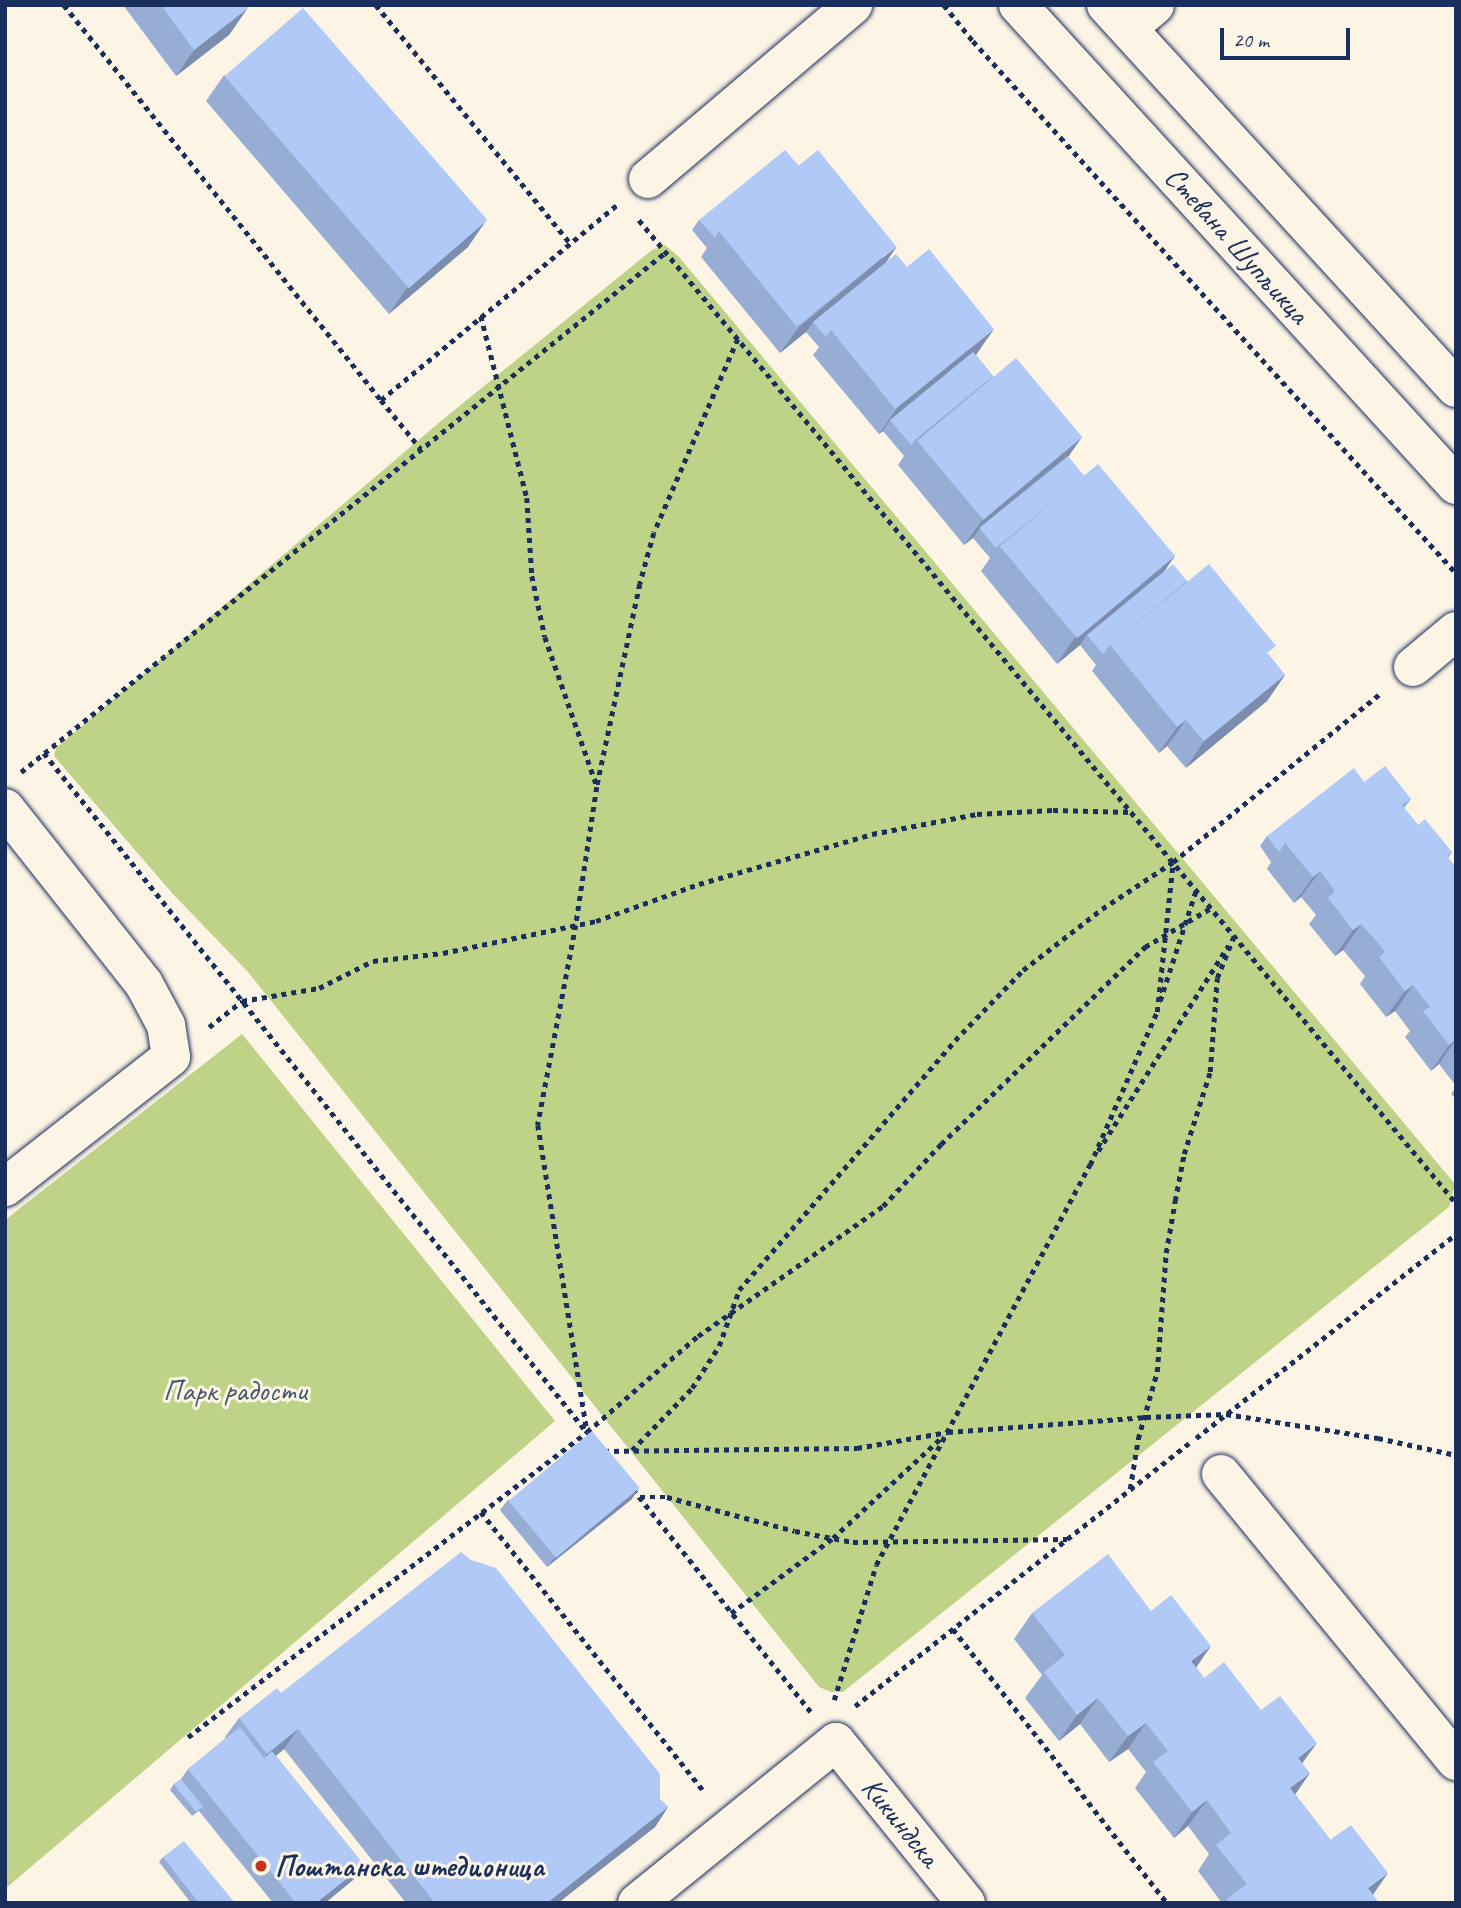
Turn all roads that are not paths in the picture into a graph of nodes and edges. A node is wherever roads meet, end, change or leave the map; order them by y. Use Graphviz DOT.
graph roads {
  1 [pos="853,5"];
  2 [pos="1018,5"];
  3 [pos="1130,13"];
  4 [pos="635,190"];
  5 [pos="1456,388"];
  6 [pos="1456,485"];
  7 [pos="1456,631"];
  8 [pos="1413,667"];
  9 [pos="10,792"];
  10 [pos="5,1187"];
  11 [pos="1221,1474"];
  12 [pos="1456,1761"];
  13 [pos="637,1903"];
  14 [pos="966,1903"];
  1 -- 4 [label="main road"];
  2 -- 6 [label="main road, Стевана Шупљикца"];
  3 -- 5 [label="main road"];
  7 -- 8 [label="main road"];
  9 -- 10 [label="main road"];
  11 -- 12 [label="main road"];
  13 -- 14 [label="main road, Кикиндска"];
}
